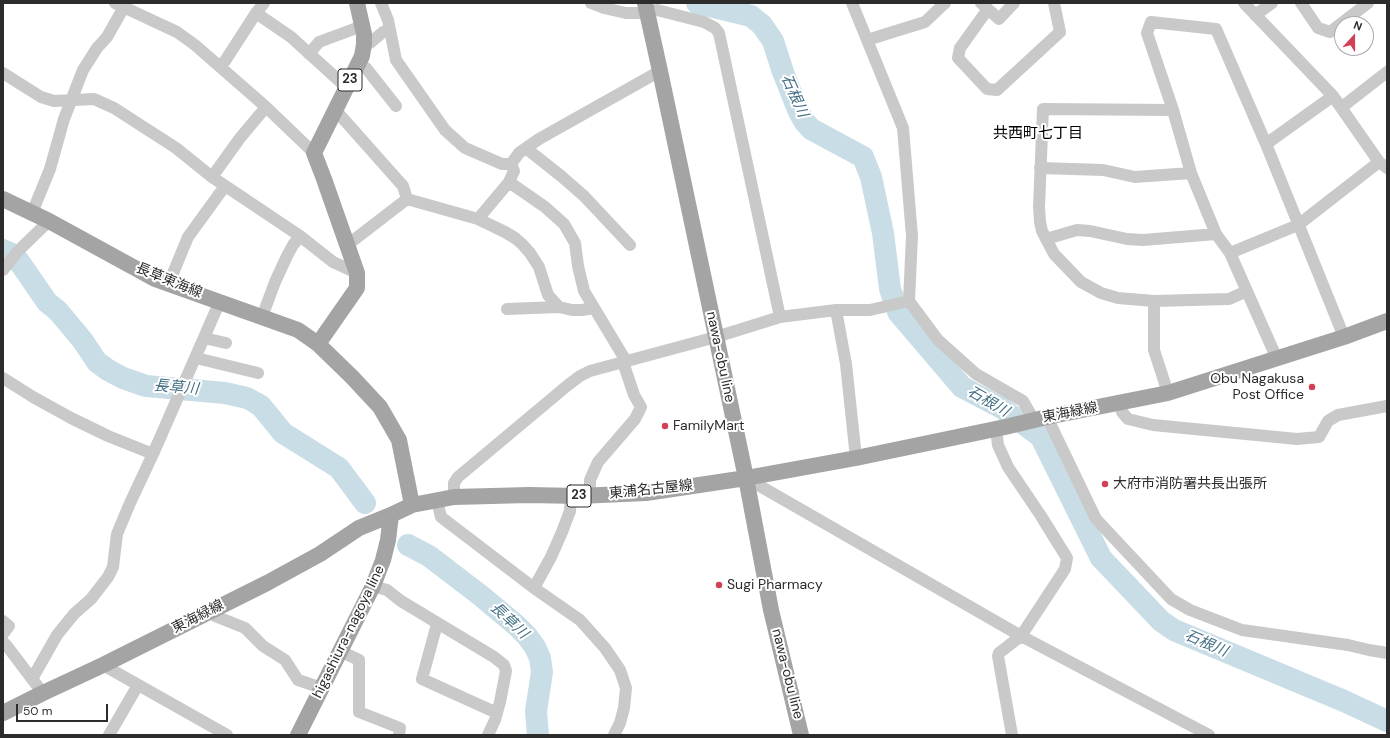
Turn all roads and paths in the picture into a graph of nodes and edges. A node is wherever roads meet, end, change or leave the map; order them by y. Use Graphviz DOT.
graph roads {
  1 [pos="264,3"];
  2 [pos="357,3"];
  3 [pos="381,3"];
  4 [pos="592,3"];
  5 [pos="852,3"];
  6 [pos="944,3"];
  7 [pos="1014,3"];
  8 [pos="1054,3"];
  9 [pos="1244,3"];
  10 [pos="1272,3"];
  11 [pos="1301,3"];
  12 [pos="1368,3"];
  13 [pos="120,5"];
  14 [pos="984,6"];
  15 [pos="646,7"];
  16 [pos="256,13"];
  17 [pos="1255,15"];
  18 [pos="362,26"];
  19 [pos="390,30"];
  20 [pos="867,40"];
  21 [pos="364,44"];
  22 [pos="309,54"];
  23 [pos="358,62"];
  24 [pos="219,66"];
  25 [pos="660,71"];
  26 [pos="1387,72"];
  27 [pos="3,74"];
  28 [pos="346,87"];
  29 [pos="1334,96"];
  30 [pos="72,100"];
  31 [pos="396,106"];
  32 [pos="266,107"];
  33 [pos="1342,107"];
  34 [pos="1173,110"];
  35 [pos="335,112"];
  36 [pos="1266,144"];
  37 [pos="527,149"];
  38 [pos="314,153"];
  39 [pos="511,164"];
  40 [pos="1383,165"];
  41 [pos="1040,168"];
  42 [pos="1191,173"];
  43 [pos="212,177"];
  44 [pos="509,182"];
  45 [pos="225,186"];
  46 [pos="3,198"];
  47 [pos="407,199"];
  48 [pos="32,213"];
  49 [pos="478,219"];
  50 [pos="49,221"];
  51 [pos="1298,225"];
  52 [pos="1216,234"];
  53 [pos="300,236"];
  54 [pos="1046,239"];
  55 [pos="630,245"];
  56 [pos="346,246"];
  57 [pos="1230,253"];
  58 [pos="5,267"];
  59 [pos="356,273"];
  60 [pos="169,283"];
  61 [pos="1247,291"];
  62 [pos="220,301"];
  63 [pos="909,301"];
  64 [pos="1154,301"];
  65 [pos="559,307"];
  66 [pos="594,308"];
  67 [pos="507,309"];
  68 [pos="836,310"];
  69 [pos="262,317"];
  70 [pos="780,318"];
  71 [pos="1387,321"];
  72 [pos="716,337"];
  73 [pos="1344,337"];
  74 [pos="204,338"];
  75 [pos="226,343"];
  76 [pos="318,344"];
  77 [pos="196,358"];
  78 [pos="1277,359"];
  79 [pos="624,362"];
  80 [pos="258,373"];
  81 [pos="3,378"];
  82 [pos="1168,393"];
  83 [pos="1120,403"];
  84 [pos="1387,406"];
  85 [pos="1038,419"];
  86 [pos="1000,428"];
  87 [pos="153,454"];
  88 [pos="856,458"];
  89 [pos="746,478"];
  90 [pos="571,496"];
  91 [pos="590,496"];
  92 [pos="454,497"];
  93 [pos="437,500"];
  94 [pos="412,505"];
  95 [pos="391,515"];
  96 [pos="374,586"];
  97 [pos="534,588"];
  98 [pos="211,610"];
  99 [pos="3,621"];
  100 [pos="437,624"];
  101 [pos="3,634"];
  102 [pos="1022,636"];
  103 [pos="3,642"];
  104 [pos="340,651"];
  105 [pos="1387,653"];
  106 [pos="103,665"];
  107 [pos="32,680"];
  108 [pos="138,685"];
  109 [pos="322,688"];
  110 [pos="43,693"];
  111 [pos="3,713"];
  112 [pos="497,714"];
  113 [pos="110,735"];
  114 [pos="227,735"];
  115 [pos="298,735"];
  116 [pos="399,735"];
  117 [pos="488,735"];
  118 [pos="614,735"];
  119 [pos="801,735"];
  120 [pos="1012,735"];
  121 [pos="1209,735"];
  1 -- 16 [label="street"];
  2 -- 18 [label="main road, 23"];
  3 -- 19 [label="street"];
  4 -- 15 [label="street"];
  5 -- 20 [label="street"];
  6 -- 20 [label="street"];
  7 -- 14 [label="street"];
  8 -- 14 [label="street"];
  9 -- 17 [label="street"];
  10 -- 17 [label="street"];
  11 -- 12 [label="street"];
  13 -- 24 [label="street"];
  13 -- 30 [label="street"];
  15 -- 25 [label="main road, nawa-obu line"];
  15 -- 70 [label="street"];
  16 -- 22 [label="street"];
  16 -- 24 [label="street"];
  17 -- 29 [label="street"];
  18 -- 21 [label="main road, 23"];
  18 -- 22 [label="street"];
  19 -- 21 [label="street"];
  19 -- 39 [label="street"];
  20 -- 63 [label="street"];
  21 -- 23 [label="main road, 23"];
  22 -- 28 [label="street"];
  23 -- 28 [label="main road, 23"];
  23 -- 31 [label="street"];
  24 -- 32 [label="street"];
  25 -- 37 [label="street"];
  25 -- 72 [label="main road, nawa-obu line"];
  26 -- 33 [label="street"];
  27 -- 30 [label="street"];
  28 -- 35 [label="main road, 23"];
  29 -- 33 [label="street"];
  29 -- 36 [label="street"];
  30 -- 43 [label="street"];
  30 -- 48 [label="street"];
  32 -- 38 [label="street"];
  32 -- 43 [label="street"];
  33 -- 40 [label="street"];
  34 -- 36 [label="street"];
  34 -- 41 [label="street"];
  34 -- 42 [label="street"];
  35 -- 38 [label="main road, 23"];
  35 -- 47 [label="street"];
  36 -- 51 [label="street"];
  37 -- 39 [label="street"];
  37 -- 55 [label="street"];
  38 -- 56 [label="main road"];
  39 -- 44 [label="street"];
  40 -- 51 [label="street"];
  41 -- 42 [label="street"];
  41 -- 54 [label="street"];
  42 -- 52 [label="street"];
  43 -- 45 [label="street"];
  44 -- 49 [label="street"];
  44 -- 66 [label="street"];
  45 -- 53 [label="street"];
  45 -- 60 [label="street"];
  46 -- 48 [label="main road, 長草東海線"];
  47 -- 49 [label="street"];
  47 -- 56 [label="street"];
  48 -- 50 [label="main road, 長草東海線"];
  49 -- 65 [label="street"];
  50 -- 58 [label="street"];
  50 -- 60 [label="main road, 長草東海線"];
  51 -- 57 [label="street"];
  51 -- 73 [label="street"];
  52 -- 54 [label="street"];
  52 -- 57 [label="street"];
  53 -- 59 [label="street"];
  53 -- 69 [label="street"];
  54 -- 64 [label="street"];
  56 -- 59 [label="main road"];
  57 -- 61 [label="street"];
  59 -- 76 [label="main road"];
  60 -- 62 [label="main road, 長草東海線"];
  61 -- 64 [label="street"];
  61 -- 78 [label="street"];
  62 -- 69 [label="main road, 長草東海線"];
  62 -- 74 [label="street"];
  63 -- 68 [label="street"];
  63 -- 85 [label="street"];
  64 -- 82 [label="street"];
  65 -- 66 [label="street"];
  65 -- 67 [label="street"];
  66 -- 79 [label="street"];
  68 -- 70 [label="street"];
  68 -- 88 [label="street"];
  69 -- 76 [label="main road, 長草東海線"];
  70 -- 72 [label="street"];
  71 -- 73 [label="main road, 東海緑線"];
  72 -- 79 [label="street"];
  72 -- 89 [label="main road, nawa-obu line"];
  73 -- 78 [label="main road, 東海緑線"];
  74 -- 75 [label="street"];
  74 -- 77 [label="street"];
  76 -- 94 [label="main road"];
  77 -- 80 [label="street"];
  77 -- 87 [label="street"];
  78 -- 82 [label="main road, 東海緑線"];
  79 -- 91 [label="street"];
  79 -- 92 [label="street"];
  81 -- 87 [label="street"];
  82 -- 83 [label="main road, 東海緑線"];
  83 -- 84 [label="street"];
  83 -- 85 [label="main road, 東海緑線"];
  85 -- 86 [label="main road, 東海緑線"];
  85 -- 105 [label="street"];
  86 -- 88 [label="main road, 東海緑線"];
  86 -- 102 [label="street"];
  87 -- 107 [label="street"];
  88 -- 89 [label="main road, 東海緑線"];
  89 -- 91 [label="main road, 東浦名古屋線 / 23"];
  89 -- 102 [label="street"];
  89 -- 119 [label="main road, nawa-obu line"];
  90 -- 91 [label="main road, 東浦名古屋線 / 23"];
  90 -- 92 [label="main road, 東浦名古屋線 / 23"];
  90 -- 97 [label="street"];
  92 -- 93 [label="main road, 東浦名古屋線 / 23"];
  93 -- 94 [label="main road, 東浦名古屋線 / 23"];
  93 -- 97 [label="street"];
  94 -- 95 [label="main road, 23"];
  95 -- 96 [label="main road, higashiura-nagoya line"];
  95 -- 98 [label="main road, 東海緑線"];
  96 -- 100 [label="street"];
  96 -- 104 [label="main road, higashiura-nagoya line"];
  97 -- 118 [label="street"];
  98 -- 106 [label="main road, 東海緑線"];
  98 -- 109 [label="street"];
  99 -- 101 [label="street"];
  100 -- 112 [label="street"];
  100 -- 112 [label="street"];
  102 -- 120 [label="street"];
  102 -- 121 [label="street"];
  103 -- 107 [label="street"];
  104 -- 109 [label="main road, higashiura-nagoya line"];
  104 -- 116 [label="street"];
  106 -- 108 [label="street"];
  106 -- 110 [label="main road, 東海緑線"];
  107 -- 110 [label="street"];
  108 -- 113 [label="street"];
  108 -- 114 [label="street"];
  109 -- 115 [label="main road, higashiura-nagoya line"];
  110 -- 111 [label="main road, 東海緑線"];
  112 -- 117 [label="street"];
}
